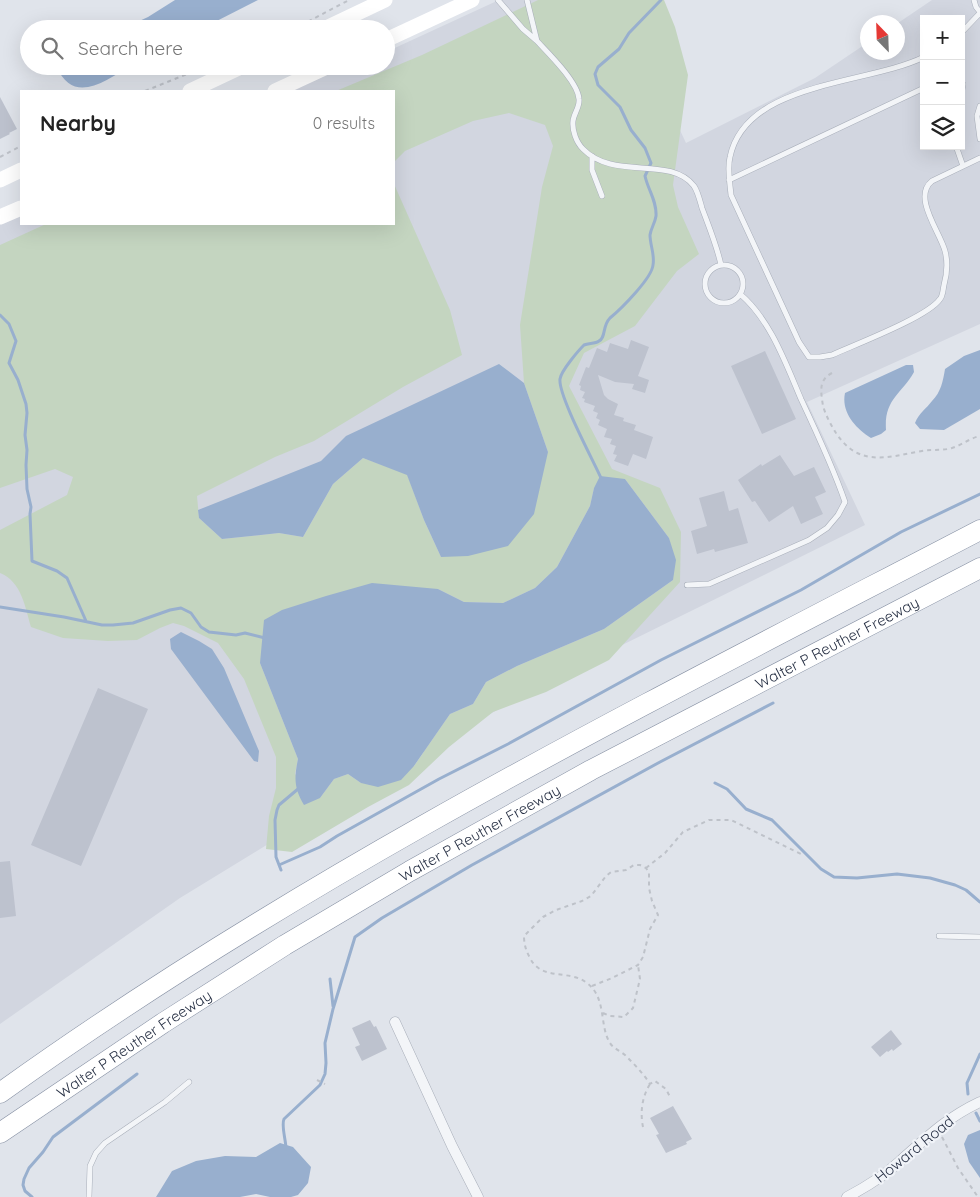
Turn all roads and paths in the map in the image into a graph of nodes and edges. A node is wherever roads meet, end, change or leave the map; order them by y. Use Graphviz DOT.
graph roads {
  1 [pos="349,0"];
  2 [pos="385,0"];
  3 [pos="472,0"];
  4 [pos="498,0"];
  5 [pos="527,0"];
  6 [pos="974,0"];
  7 [pos="980,12"];
  8 [pos="311,20"];
  9 [pos="349,20"];
  10 [pos="965,29"];
  11 [pos="395,36"];
  12 [pos="537,41"];
  13 [pos="920,59"];
  14 [pos="185,75"];
  15 [pos="225,75"];
  16 [pos="310,75"];
  17 [pos="148,90"];
  18 [pos="192,90"];
  19 [pos="277,90"];
  20 [pos="920,90"];
  21 [pos="980,106"];
  22 [pos="980,139"];
  23 [pos="20,147"];
  24 [pos="957,150"];
  25 [pos="592,156"];
  26 [pos="0,157"];
  27 [pos="980,158"];
  28 [pos="963,166"];
  29 [pos="20,170"];
  30 [pos="0,180"];
  31 [pos="729,180"];
  32 [pos="602,196"];
  33 [pos="20,208"];
  34 [pos="0,217"];
  35 [pos="722,265"];
  36 [pos="740,294"];
  37 [pos="832,373"];
  38 [pos="980,436"];
  39 [pos="980,530"];
  40 [pos="980,568"];
  41 [pos="687,585"];
  42 [pos="803,855"];
  43 [pos="646,868"];
  44 [pos="939,936"];
  45 [pos="980,937"];
  46 [pos="638,965"];
  47 [pos="592,986"];
  48 [pos="603,1013"];
  49 [pos="395,1022"];
  50 [pos="317,1080"];
  51 [pos="189,1082"];
  52 [pos="325,1084"];
  53 [pos="650,1084"];
  54 [pos="0,1093"];
  55 [pos="670,1097"];
  56 [pos="980,1102"];
  57 [pos="643,1127"];
  58 [pos="937,1128"];
  59 [pos="0,1133"];
  60 [pos="89,1197"];
  61 [pos="478,1197"];
  62 [pos="847,1197"];
  63 [pos="978,1197"];
  1 -- 8 [label="path"];
  2 -- 9 [label="main road"];
  3 -- 11 [label="main road"];
  4 -- 12 [label="lane"];
  5 -- 12 [label="lane"];
  6 -- 7 [label="lane"];
  7 -- 10 [label="lane"];
  12 -- 25 [label="lane"];
  13 -- 31 [label="lane"];
  14 -- 17 [label="path"];
  15 -- 18 [label="main road"];
  16 -- 19 [label="main road"];
  20 -- 31 [label="lane"];
  21 -- 22 [label="lane"];
  23 -- 26 [label="path"];
  24 -- 28 [label="lane"];
  25 -- 32 [label="lane"];
  25 -- 35 [label="lane"];
  27 -- 28 [label="lane"];
  28 -- 31 [label="lane"];
  29 -- 30 [label="main road"];
  33 -- 34 [label="main road"];
  35 -- 36 [label="lane"];
  35 -- 36 [label="lane"];
  36 -- 41 [label="lane"];
  37 -- 38 [label="path"];
  39 -- 54 [label="highway"];
  40 -- 59 [label="highway, Walter P Reuther Freeway"];
  42 -- 43 [label="path"];
  43 -- 46 [label="path"];
  43 -- 47 [label="path"];
  44 -- 45 [label="lane"];
  46 -- 47 [label="path"];
  46 -- 48 [label="path"];
  47 -- 48 [label="path"];
  48 -- 53 [label="path"];
  49 -- 61 [label="street"];
  50 -- 52 [label="path"];
  51 -- 60 [label="lane"];
  53 -- 55 [label="path"];
  53 -- 57 [label="path"];
  56 -- 58 [label="street, Howard Road"];
  58 -- 62 [label="street, Howard Road"];
  58 -- 63 [label="path"];
}
